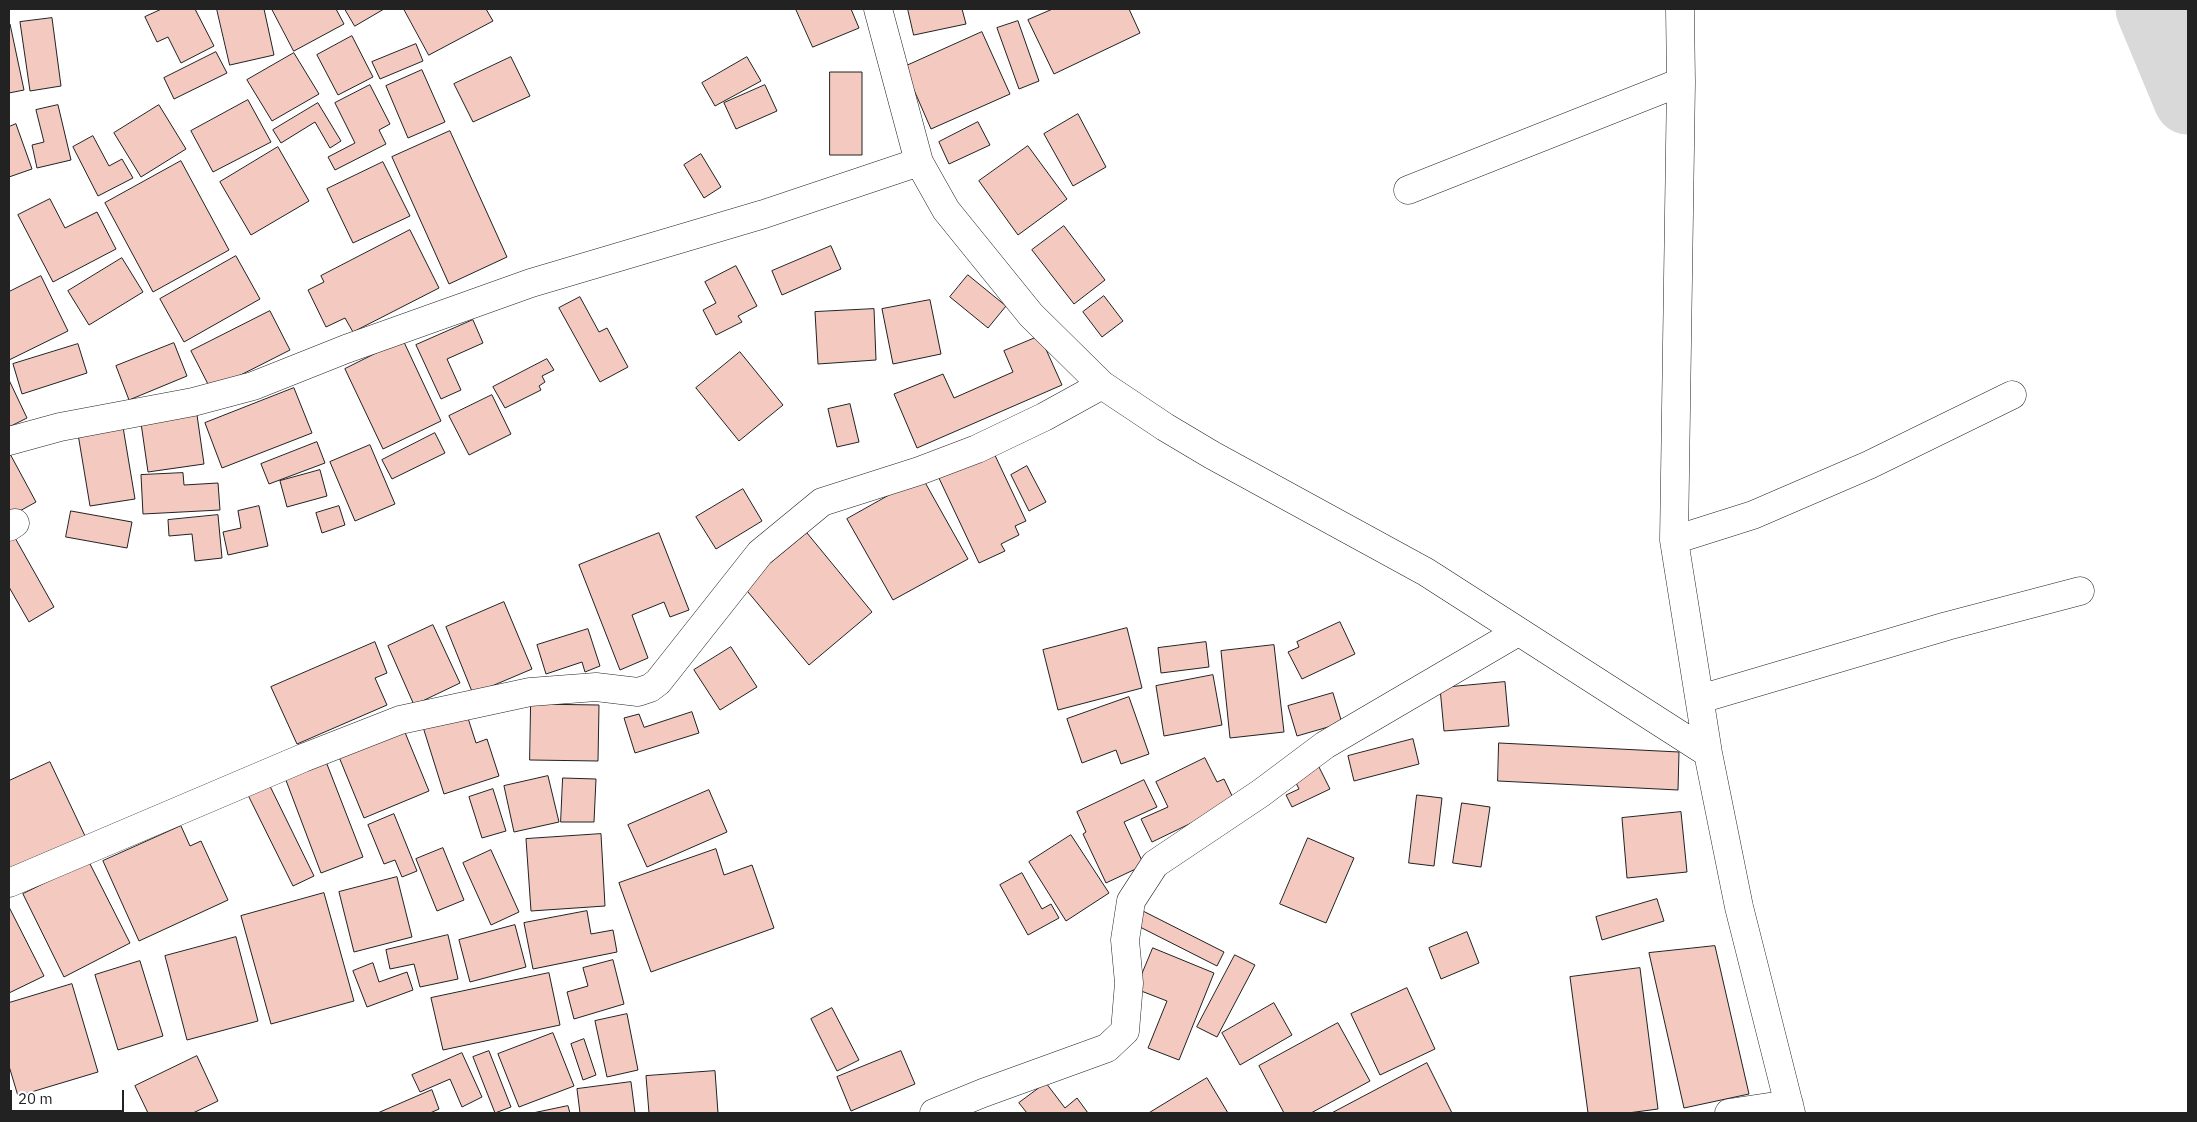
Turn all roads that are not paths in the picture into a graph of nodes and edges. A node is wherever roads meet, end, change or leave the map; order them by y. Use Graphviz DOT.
graph roads {
  1 [pos="878,9"];
  2 [pos="1680,9"];
  3 [pos="1681,82"];
  4 [pos="919,162"];
  5 [pos="1408,190"];
  6 [pos="1102,385"];
  7 [pos="2012,395"];
  8 [pos="9,441"];
  9 [pos="1674,540"];
  10 [pos="2080,591"];
  11 [pos="1518,632"];
  12 [pos="1700,699"];
  13 [pos="1708,753"];
  14 [pos="9,883"];
  15 [pos="1790,1108"];
  16 [pos="934,1113"];
  17 [pos="1729,1113"];
  1 -- 4 [label="street"];
  2 -- 3 [label="street"];
  3 -- 5 [label="street"];
  3 -- 9 [label="street"];
  4 -- 6 [label="street"];
  4 -- 8 [label="street"];
  6 -- 11 [label="street"];
  6 -- 14 [label="street"];
  7 -- 9 [label="street"];
  9 -- 12 [label="street"];
  10 -- 12 [label="street"];
  11 -- 13 [label="street"];
  11 -- 16 [label="street"];
  12 -- 13 [label="street"];
  13 -- 15 [label="street"];
  15 -- 17 [label="street"];
}
